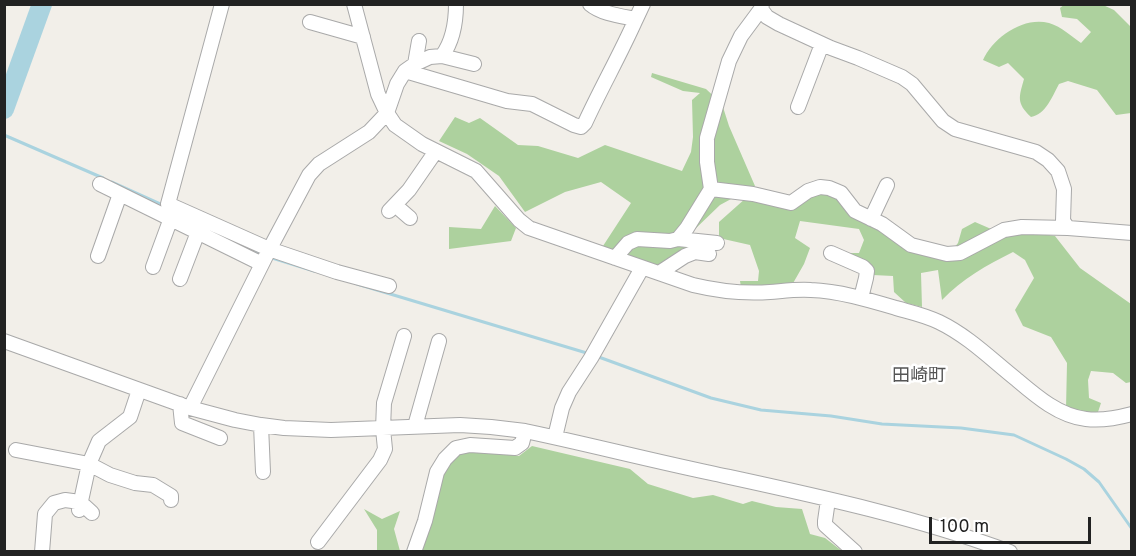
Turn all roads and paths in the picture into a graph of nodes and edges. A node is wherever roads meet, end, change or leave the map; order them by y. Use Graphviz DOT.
graph roads {
  1 [pos="222,4"];
  2 [pos="354,4"];
  3 [pos="456,4"];
  4 [pos="590,4"];
  5 [pos="643,4"];
  6 [pos="762,7"];
  7 [pos="636,20"];
  8 [pos="310,22"];
  9 [pos="363,37"];
  10 [pos="419,41"];
  11 [pos="822,44"];
  12 [pos="442,56"];
  13 [pos="474,64"];
  14 [pos="410,67"];
  15 [pos="798,107"];
  16 [pos="387,113"];
  17 [pos="436,151"];
  18 [pos="100,184"];
  19 [pos="711,189"];
  20 [pos="888,191"];
  21 [pos="120,194"];
  22 [pos="171,218"];
  23 [pos="410,218"];
  24 [pos="873,220"];
  25 [pos="1068,228"];
  26 [pos="198,232"];
  27 [pos="1131,233"];
  28 [pos="678,239"];
  29 [pos="831,253"];
  30 [pos="98,256"];
  31 [pos="266,256"];
  32 [pos="615,258"];
  33 [pos="153,267"];
  34 [pos="642,268"];
  35 [pos="659,273"];
  36 [pos="180,279"];
  37 [pos="389,286"];
  38 [pos="861,298"];
  39 [pos="405,336"];
  40 [pos="4,341"];
  41 [pos="439,341"];
  42 [pos="139,390"];
  43 [pos="185,406"];
  44 [pos="1131,414"];
  45 [pos="261,425"];
  46 [pos="415,426"];
  47 [pos="383,429"];
  48 [pos="525,431"];
  49 [pos="555,437"];
  50 [pos="220,438"];
  51 [pos="16,450"];
  52 [pos="89,464"];
  53 [pos="263,472"];
  54 [pos="171,500"];
  55 [pos="828,500"];
  56 [pos="318,542"];
  57 [pos="42,552"];
  58 [pos="414,552"];
  59 [pos="855,552"];
  60 [pos="1010,552"];
  1 -- 31 [label="street"];
  2 -- 9 [label="street"];
  3 -- 12 [label="street"];
  4 -- 7 [label="street"];
  5 -- 7 [label="street"];
  6 -- 11 [label="street"];
  6 -- 19 [label="street"];
  7 -- 14 [label="street"];
  8 -- 9 [label="street"];
  9 -- 16 [label="street"];
  10 -- 14 [label="street"];
  11 -- 15 [label="street"];
  11 -- 25 [label="street"];
  12 -- 13 [label="street"];
  12 -- 14 [label="street"];
  14 -- 16 [label="street"];
  16 -- 17 [label="street"];
  16 -- 31 [label="street"];
  17 -- 23 [label="street"];
  17 -- 32 [label="street"];
  18 -- 21 [label="street"];
  19 -- 24 [label="street"];
  19 -- 28 [label="street"];
  20 -- 24 [label="street"];
  21 -- 22 [label="street"];
  21 -- 30 [label="street"];
  22 -- 26 [label="street"];
  22 -- 33 [label="street"];
  24 -- 25 [label="street"];
  25 -- 27 [label="street"];
  26 -- 31 [label="street"];
  26 -- 36 [label="street"];
  28 -- 32 [label="street"];
  28 -- 35 [label="street"];
  29 -- 38 [label="street"];
  31 -- 37 [label="street"];
  31 -- 43 [label="street"];
  32 -- 34 [label="street"];
  34 -- 35 [label="street"];
  34 -- 49 [label="street"];
  35 -- 38 [label="street"];
  38 -- 44 [label="street"];
  39 -- 47 [label="street"];
  40 -- 42 [label="street"];
  41 -- 46 [label="street"];
  42 -- 43 [label="street"];
  42 -- 52 [label="street"];
  43 -- 45 [label="street"];
  43 -- 50 [label="street"];
  45 -- 47 [label="street"];
  45 -- 53 [label="street"];
  46 -- 47 [label="street"];
  46 -- 48 [label="street"];
  47 -- 56 [label="street"];
  48 -- 49 [label="street"];
  48 -- 58 [label="street"];
  49 -- 55 [label="street"];
  51 -- 52 [label="street"];
  52 -- 54 [label="street"];
  52 -- 57 [label="street"];
  55 -- 59 [label="street"];
  55 -- 60 [label="street"];
}
